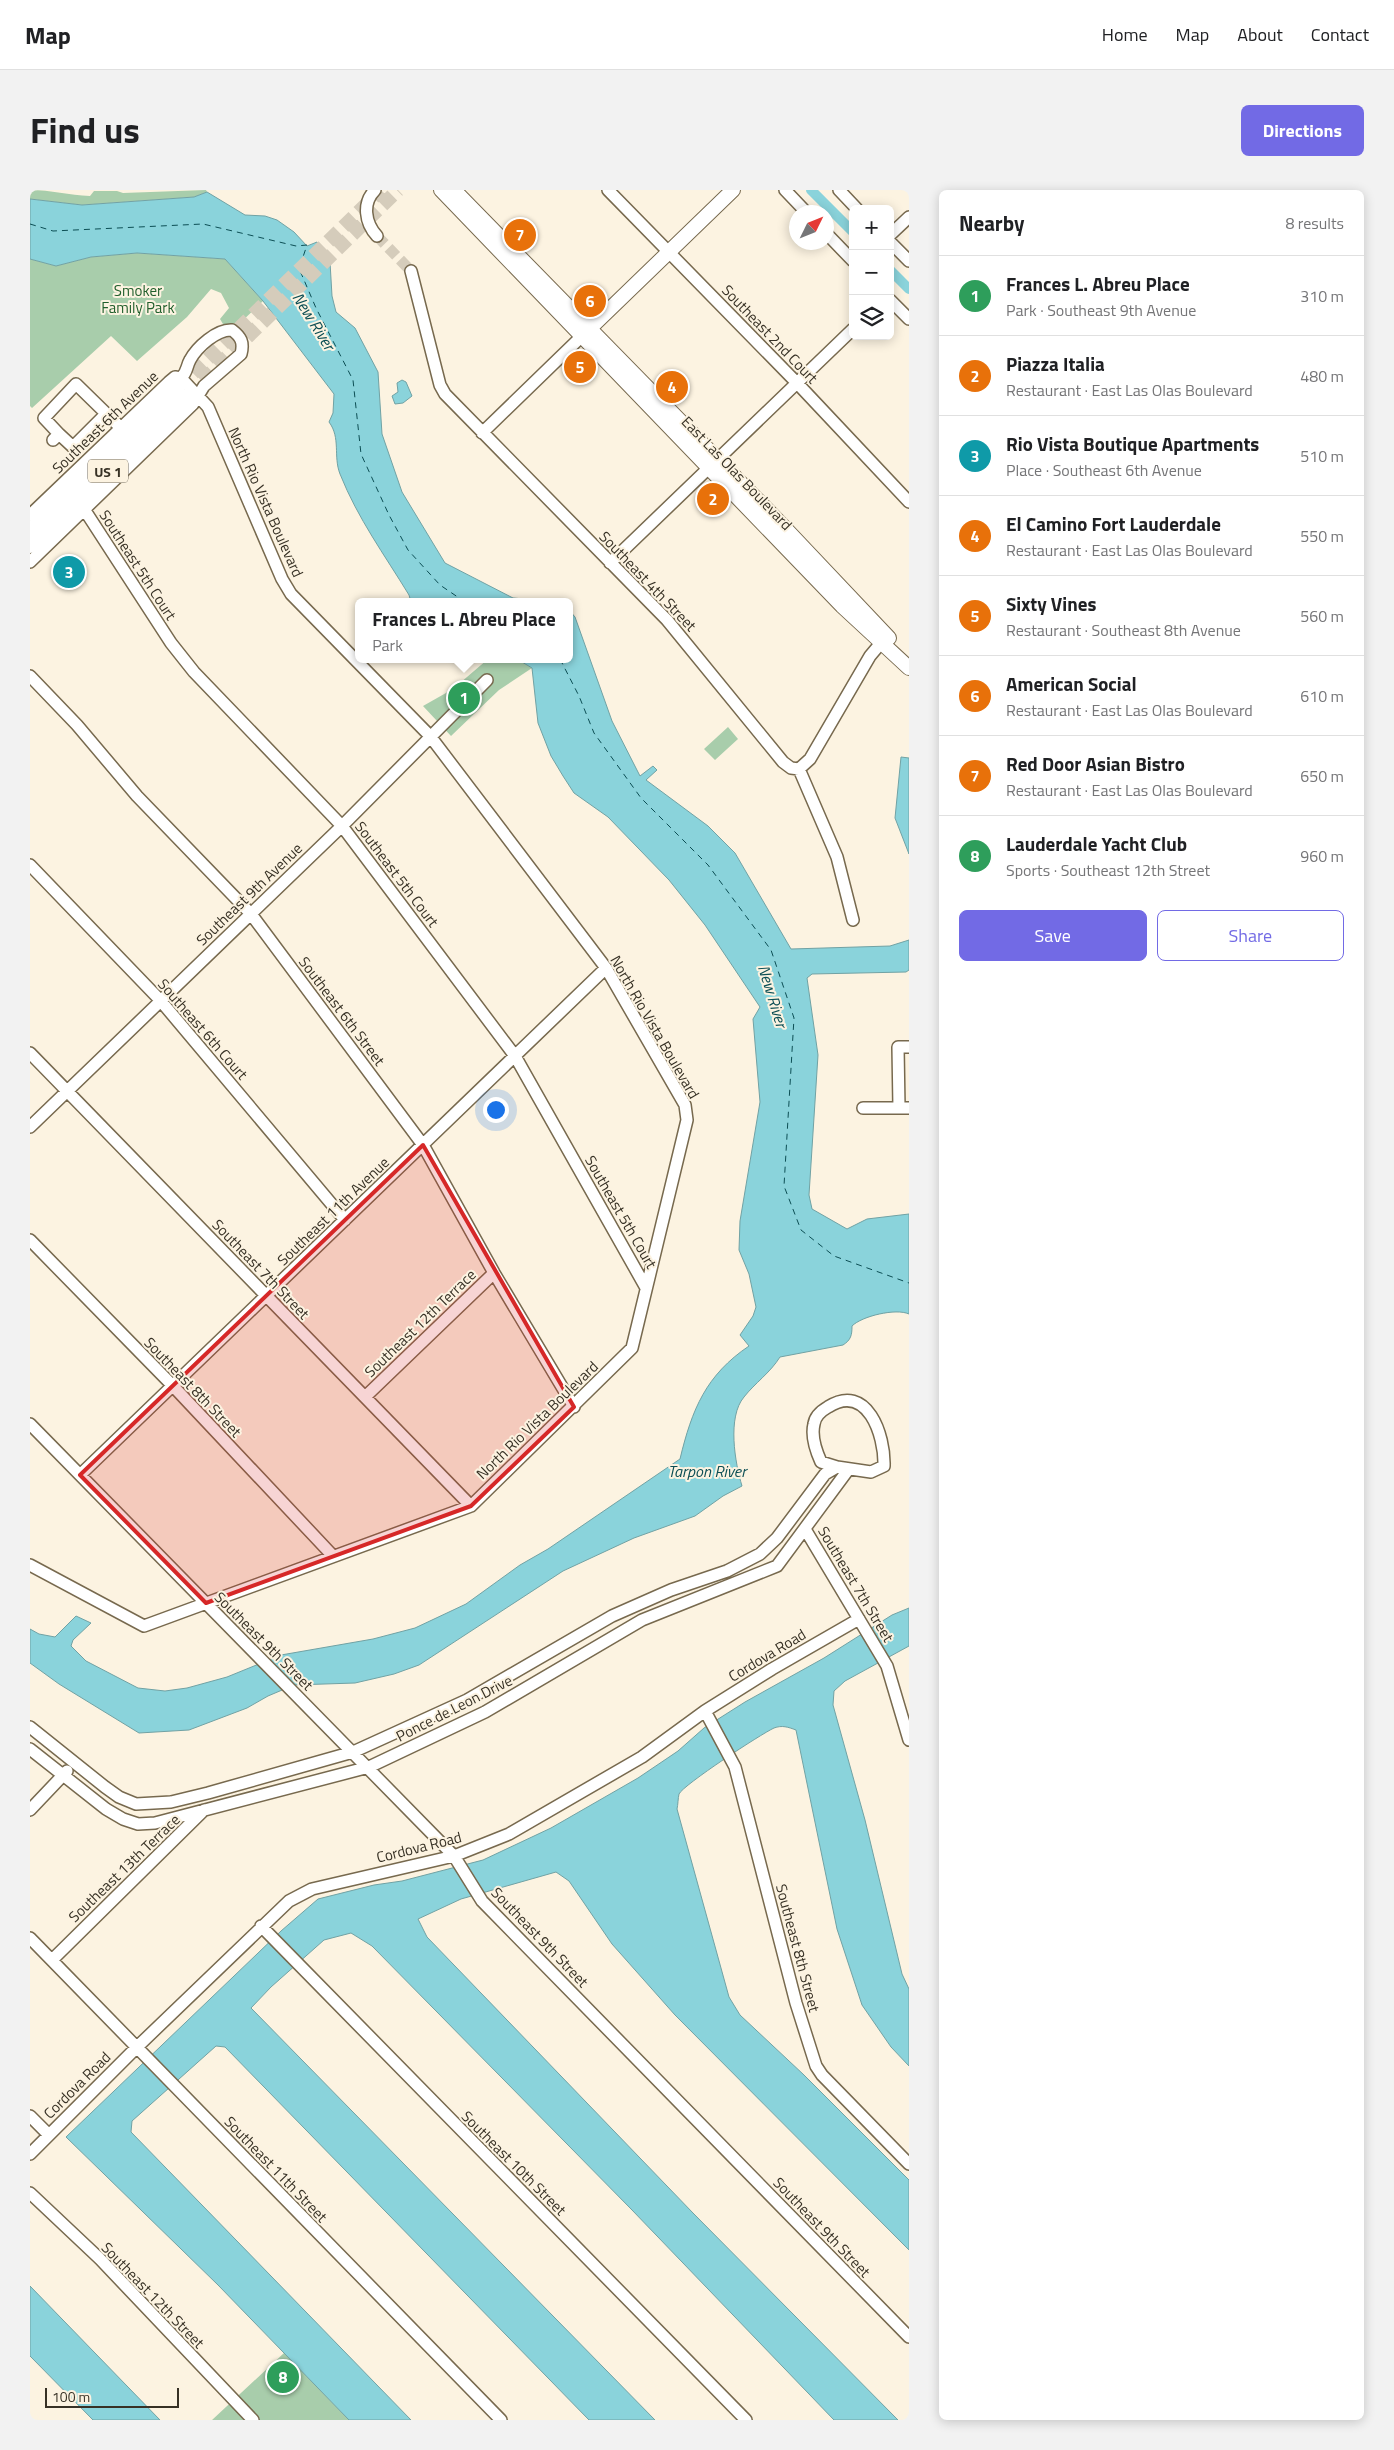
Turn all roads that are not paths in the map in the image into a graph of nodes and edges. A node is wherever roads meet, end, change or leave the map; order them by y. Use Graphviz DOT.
graph roads {
  1 [pos="375,190"];
  2 [pos="441,190"];
  3 [pos="454,190"];
  4 [pos="608,190"];
  5 [pos="732,190"];
  6 [pos="785,190"];
  7 [pos="839,190"];
  8 [pos="799,205"];
  9 [pos="853,205"];
  10 [pos="909,217"];
  11 [pos="894,231"];
  12 [pos="377,236"];
  13 [pos="834,241"];
  14 [pos="894,246"];
  15 [pos="669,252"];
  16 [pos="849,256"];
  17 [pos="909,261"];
  18 [pos="410,271"];
  19 [pos="894,304"];
  20 [pos="909,318"];
  21 [pos="586,332"];
  22 [pos="849,332"];
  23 [pos="796,382"];
  24 [pos="186,389"];
  25 [pos="106,414"];
  26 [pos="121,428"];
  27 [pos="482,433"];
  28 [pos="713,463"];
  29 [pos="909,502"];
  30 [pos="84,509"];
  31 [pos="30,515"];
  32 [pos="30,530"];
  33 [pos="30,546"];
  34 [pos="30,562"];
  35 [pos="610,563"];
  36 [pos="884,639"];
  37 [pos="355,659"];
  38 [pos="909,661"];
  39 [pos="359,663"];
  40 [pos="909,668"];
  41 [pos="30,676"];
  42 [pos="487,680"];
  43 [pos="430,736"];
  44 [pos="799,769"];
  45 [pos="342,826"];
  46 [pos="30,865"];
  47 [pos="251,914"];
  48 [pos="853,920"];
  49 [pos="606,968"];
  50 [pos="160,1000"];
  51 [pos="909,1047"];
  52 [pos="30,1053"];
  53 [pos="515,1056"];
  54 [pos="67,1091"];
  55 [pos="863,1108"];
  56 [pos="904,1108"];
  57 [pos="30,1127"];
  58 [pos="423,1144"];
  59 [pos="345,1220"];
  60 [pos="30,1240"];
  61 [pos="494,1273"];
  62 [pos="646,1286"];
  63 [pos="267,1296"];
  64 [pos="173,1386"];
  65 [pos="366,1396"];
  66 [pos="574,1406"];
  67 [pos="30,1424"];
  68 [pos="842,1468"];
  69 [pos="80,1475"];
  70 [pos="471,1506"];
  71 [pos="805,1529"];
  72 [pos="333,1556"];
  73 [pos="30,1565"];
  74 [pos="206,1603"];
  75 [pos="861,1624"];
  76 [pos="708,1716"];
  77 [pos="30,1727"];
  78 [pos="909,1740"];
  79 [pos="30,1749"];
  80 [pos="353,1752"];
  81 [pos="75,1762"];
  82 [pos="369,1767"];
  83 [pos="62,1775"];
  84 [pos="208,1793"];
  85 [pos="206,1808"];
  86 [pos="30,1810"];
  87 [pos="454,1856"];
  88 [pos="265,1930"];
  89 [pos="30,1938"];
  90 [pos="52,1960"];
  91 [pos="140,2052"];
  92 [pos="30,2116"];
  93 [pos="49,2135"];
  94 [pos="30,2154"];
  95 [pos="909,2164"];
  96 [pos="30,2193"];
  97 [pos="909,2337"];
  98 [pos="253,2420"];
  99 [pos="502,2420"];
  100 [pos="746,2420"];
  1 -- 12 [label="street"];
  2 -- 21 [label="main road, East Las Olas Boulevard"];
  3 -- 21 [label="main road, East Las Olas Boulevard"];
  4 -- 15 [label="street, Southeast 2nd Court"];
  5 -- 15 [label="main road"];
  6 -- 8 [label="street"];
  7 -- 9 [label="street"];
  10 -- 11 [label="street"];
  13 -- 16 [label="street"];
  14 -- 17 [label="street"];
  15 -- 21 [label="main road"];
  15 -- 23 [label="street, Southeast 2nd Court"];
  18 -- 27 [label="street, Southeast 4th Street"];
  19 -- 20 [label="street"];
  21 -- 27 [label="street"];
  21 -- 28 [label="main road, East Las Olas Boulevard"];
  22 -- 23 [label="street"];
  23 -- 28 [label="street"];
  23 -- 29 [label="street, Southeast 2nd Court"];
  24 -- 24 [label="street"];
  24 -- 26 [label="street, Southeast 6th Avenue"];
  24 -- 30 [label="street"];
  24 -- 32 [label="main road, US 1"];
  24 -- 33 [label="main road, US 1"];
  24 -- 37 [label="street, North Rio Vista Boulevard"];
  25 -- 25 [label="street"];
  25 -- 26 [label="street"];
  26 -- 31 [label="street, Southeast 6th Avenue"];
  27 -- 35 [label="street, Southeast 4th Street"];
  28 -- 35 [label="street"];
  28 -- 36 [label="main road, East Las Olas Boulevard"];
  30 -- 34 [label="street"];
  30 -- 45 [label="street, Southeast 5th Court"];
  35 -- 44 [label="street, Southeast 4th Street"];
  36 -- 38 [label="main road, East Las Olas Boulevard"];
  36 -- 40 [label="main road, East Las Olas Boulevard"];
  36 -- 44 [label="street"];
  39 -- 43 [label="street, North Rio Vista Boulevard"];
  41 -- 47 [label="street, Southeast 6th Street"];
  42 -- 43 [label="street, Southeast 9th Avenue"];
  43 -- 45 [label="street, Southeast 9th Avenue"];
  43 -- 49 [label="street, North Rio Vista Boulevard"];
  44 -- 48 [label="street"];
  45 -- 47 [label="street, Southeast 9th Avenue"];
  45 -- 53 [label="street, Southeast 5th Court"];
  46 -- 50 [label="street, Southeast 6th Court"];
  47 -- 50 [label="street, Southeast 9th Avenue"];
  47 -- 58 [label="street, Southeast 6th Street"];
  49 -- 53 [label="street, Southeast 11th Avenue"];
  49 -- 62 [label="street, North Rio Vista Boulevard"];
  50 -- 54 [label="street, Southeast 9th Avenue"];
  50 -- 59 [label="street, Southeast 6th Court"];
  51 -- 56 [label="street"];
  52 -- 54 [label="street, Southeast 7th Street"];
  53 -- 58 [label="street, Southeast 11th Avenue"];
  53 -- 62 [label="street, Southeast 5th Court"];
  54 -- 57 [label="street, Southeast 9th Avenue"];
  54 -- 63 [label="street, Southeast 7th Street"];
  55 -- 56 [label="street"];
  58 -- 59 [label="street, Southeast 11th Avenue"];
  58 -- 61 [label="street, Southeast 6th Street"];
  59 -- 63 [label="street, Southeast 11th Avenue"];
  60 -- 64 [label="street, Southeast 8th Street"];
  61 -- 65 [label="street, Southeast 12th Terrace"];
  61 -- 66 [label="street, Southeast 6th Street"];
  62 -- 66 [label="street, North Rio Vista Boulevard"];
  63 -- 64 [label="street, Southeast 11th Avenue"];
  63 -- 65 [label="street, Southeast 7th Street"];
  64 -- 69 [label="street, Southeast 11th Avenue"];
  64 -- 72 [label="street, Southeast 8th Street"];
  65 -- 70 [label="street, Southeast 7th Street"];
  66 -- 70 [label="street, North Rio Vista Boulevard"];
  67 -- 69 [label="street, Southeast 9th Street"];
  68 -- 68 [label="street"];
  68 -- 71 [label="street, Ponce de Leon Drive"];
  68 -- 80 [label="street, Ponce de Leon Drive"];
  69 -- 74 [label="street, Southeast 9th Street"];
  70 -- 72 [label="street, North Rio Vista Boulevard"];
  71 -- 75 [label="street, Southeast 7th Street"];
  71 -- 82 [label="street, Ponce de Leon Drive"];
  72 -- 74 [label="street, North Rio Vista Boulevard"];
  73 -- 74 [label="street, North Rio Vista Boulevard"];
  74 -- 80 [label="street, Southeast 9th Street"];
  75 -- 76 [label="street, Cordova Road"];
  75 -- 78 [label="street, Southeast 7th Street"];
  76 -- 87 [label="street, Cordova Road"];
  76 -- 95 [label="street, Southeast 8th Street"];
  77 -- 81 [label="street, Ponce de Leon Drive"];
  79 -- 83 [label="street, Ponce de Leon Drive"];
  80 -- 82 [label="street, Southeast 9th Street"];
  80 -- 84 [label="street, Ponce de Leon Drive"];
  81 -- 83 [label="street"];
  81 -- 84 [label="street, Ponce de Leon Drive"];
  82 -- 85 [label="street, Ponce de Leon Drive"];
  82 -- 87 [label="street, Southeast 9th Street"];
  83 -- 85 [label="street, Ponce de Leon Drive"];
  83 -- 86 [label="street"];
  84 -- 85 [label="street"];
  85 -- 90 [label="street, Southeast 13th Terrace"];
  87 -- 88 [label="street, Cordova Road"];
  87 -- 97 [label="street, Southeast 9th Street"];
  88 -- 91 [label="street, Cordova Road"];
  88 -- 100 [label="street, Southeast 10th Street"];
  89 -- 90 [label="street, Southeast 11th Street"];
  90 -- 91 [label="street, Southeast 11th Street"];
  91 -- 93 [label="street, Cordova Road"];
  91 -- 99 [label="street, Southeast 11th Street"];
  92 -- 93 [label="street"];
  93 -- 94 [label="street, Cordova Road"];
  96 -- 98 [label="street, Southeast 12th Street"];
}
